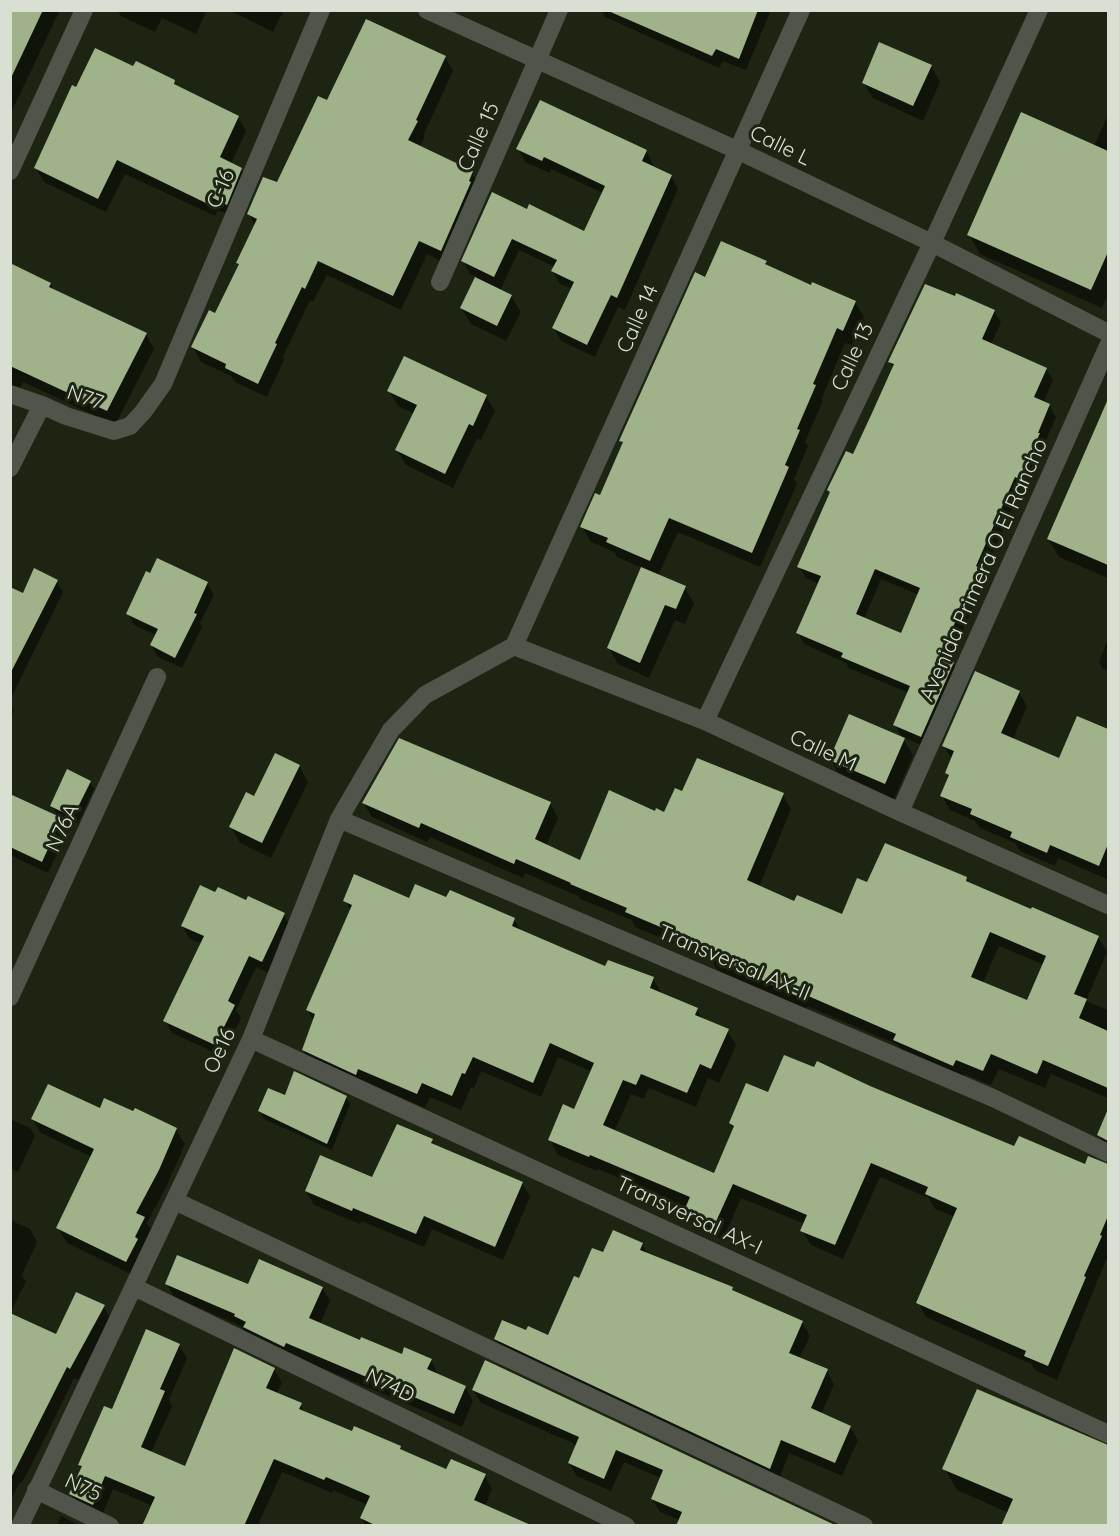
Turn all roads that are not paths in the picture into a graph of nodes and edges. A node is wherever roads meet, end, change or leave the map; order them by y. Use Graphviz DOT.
graph roads {
  1 [pos="84,10"];
  2 [pos="321,10"];
  3 [pos="427,10"];
  4 [pos="559,10"];
  5 [pos="801,10"];
  6 [pos="1039,10"];
  7 [pos="537,60"];
  8 [pos="739,151"];
  9 [pos="10,171"];
  10 [pos="932,243"];
  11 [pos="440,282"];
  12 [pos="1108,333"];
  13 [pos="1108,346"];
  14 [pos="163,384"];
  15 [pos="10,394"];
  16 [pos="42,405"];
  17 [pos="10,468"];
  18 [pos="514,646"];
  19 [pos="157,677"];
  20 [pos="705,721"];
  21 [pos="900,812"];
  22 [pos="339,819"];
  23 [pos="1107,900"];
  24 [pos="10,997"];
  25 [pos="251,1039"];
  26 [pos="1108,1153"];
  27 [pos="175,1201"];
  28 [pos="134,1287"];
  29 [pos="1108,1434"];
  30 [pos="36,1490"];
  31 [pos="20,1526"];
  32 [pos="110,1526"];
  33 [pos="626,1526"];
  34 [pos="864,1526"];
  1 -- 9 [label="street"];
  2 -- 14 [label="street, C-16"];
  3 -- 7 [label="street, Calle L"];
  4 -- 7 [label="street, Calle 15"];
  5 -- 8 [label="street, Calle 14"];
  6 -- 10 [label="street, Calle 13"];
  7 -- 8 [label="street, Calle L"];
  7 -- 11 [label="street, Calle 15"];
  8 -- 10 [label="street, Calle L"];
  8 -- 18 [label="street, Calle 14"];
  10 -- 12 [label="street, Calle L"];
  10 -- 20 [label="street, Calle 13"];
  13 -- 21 [label="street, Avenida Primera O El Rancho"];
  14 -- 16 [label="street, N77"];
  15 -- 16 [label="street"];
  16 -- 17 [label="street, N77"];
  18 -- 20 [label="street, Calle M"];
  18 -- 22 [label="street, Oe16"];
  19 -- 24 [label="street, N76A"];
  20 -- 21 [label="street, Calle M"];
  21 -- 23 [label="street, Calle M"];
  22 -- 25 [label="street, Oe16"];
  22 -- 26 [label="street, Transversal AX-II"];
  25 -- 27 [label="street, Oe16"];
  25 -- 29 [label="street, Transversal AX-I"];
  27 -- 28 [label="street, Oe16"];
  27 -- 34 [label="street"];
  28 -- 30 [label="street, Oe16"];
  28 -- 33 [label="street, N74D"];
  30 -- 31 [label="street, Oe16"];
  30 -- 32 [label="street, N75"];
}
